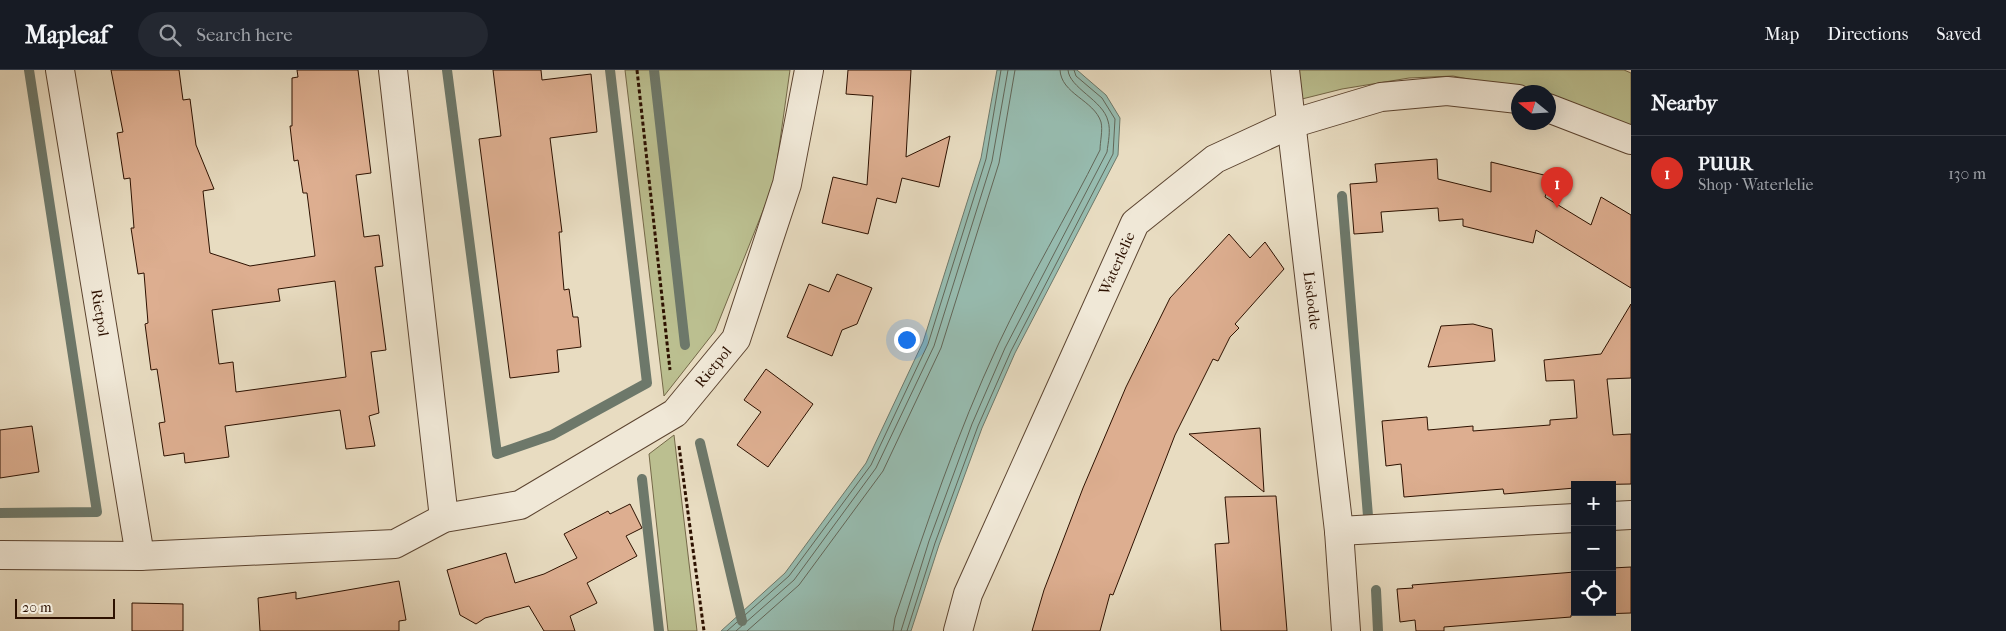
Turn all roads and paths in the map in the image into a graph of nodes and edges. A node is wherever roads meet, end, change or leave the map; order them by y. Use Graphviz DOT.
graph roads {
  1 [pos="60,70"];
  2 [pos="393,70"];
  3 [pos="637,70"];
  4 [pos="809,70"];
  5 [pos="1285,70"];
  6 [pos="1511,98"];
  7 [pos="1556,111"];
  8 [pos="1291,124"];
  9 [pos="1631,140"];
  10 [pos="675,414"];
  11 [pos="1631,515"];
  12 [pos="1616,516"];
  13 [pos="444,518"];
  14 [pos="1571,518"];
  15 [pos="1339,532"];
  16 [pos="0,555"];
  17 [pos="140,556"];
  18 [pos="704,631"];
  19 [pos="958,631"];
  20 [pos="1346,631"];
  1 -- 17 [label="street, Rietpol"];
  2 -- 13 [label="street"];
  3 -- 10 [label="path"];
  4 -- 10 [label="street, Rietpol"];
  5 -- 8 [label="street, Lisdodde"];
  6 -- 8 [label="street, Waterlelie"];
  7 -- 9 [label="street"];
  8 -- 15 [label="street, Lisdodde"];
  8 -- 19 [label="street, Waterlelie"];
  10 -- 13 [label="street, Rietpol"];
  10 -- 18 [label="path"];
  11 -- 12 [label="street"];
  13 -- 17 [label="street, Rietpol"];
  14 -- 15 [label="street"];
  15 -- 20 [label="street, Lisdodde"];
  16 -- 17 [label="street, Rietpol"];
}
